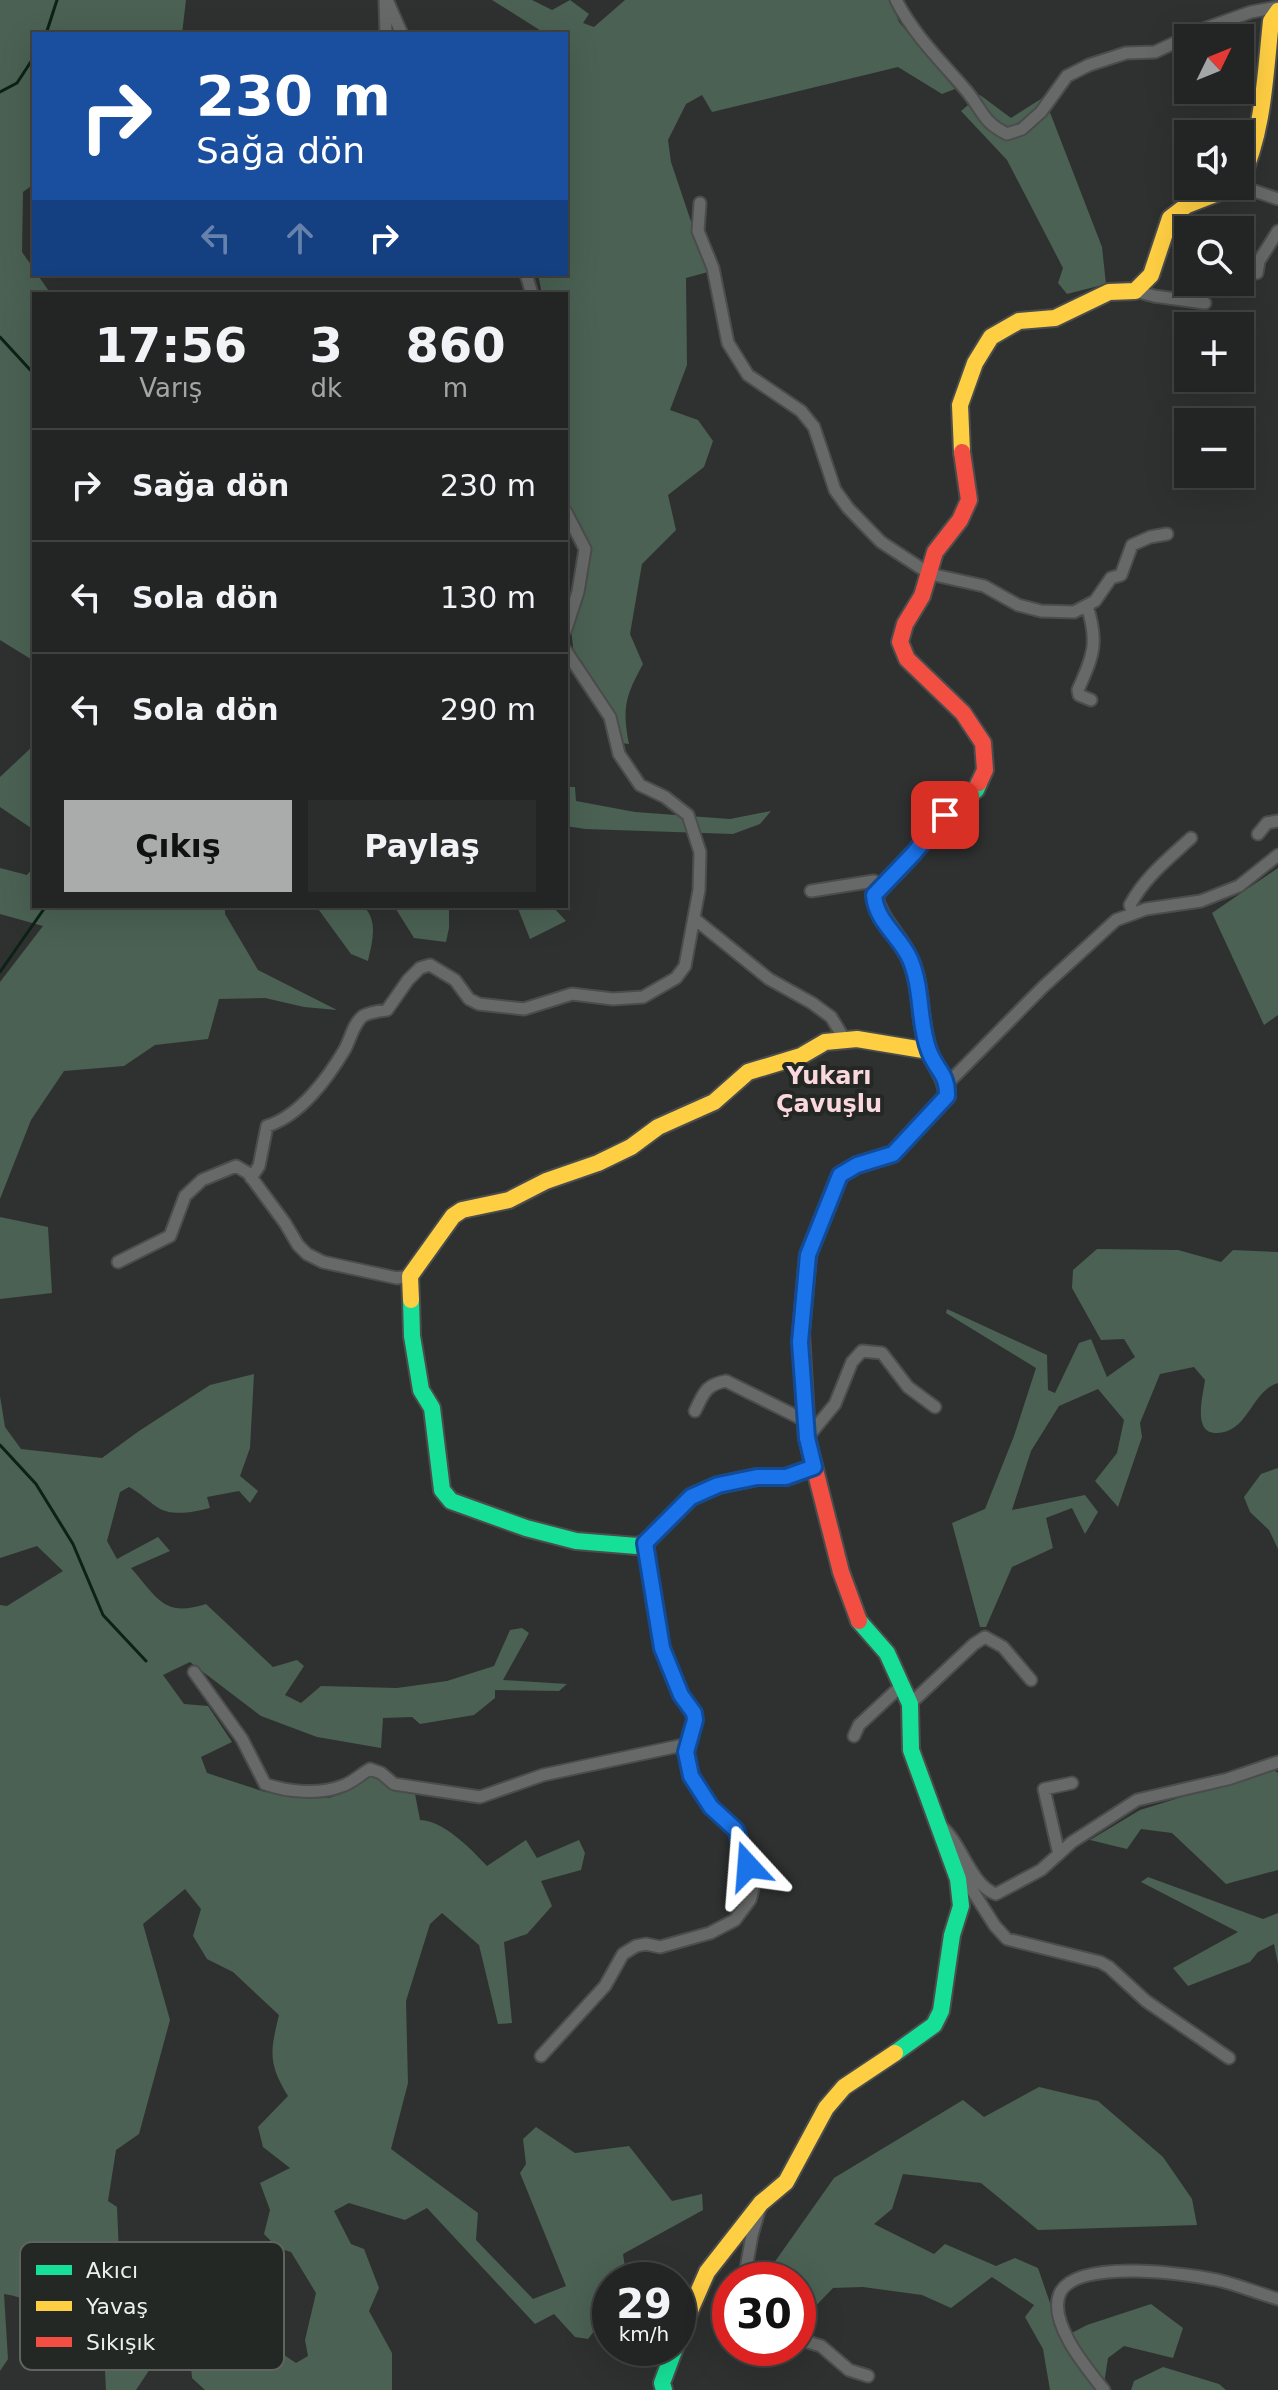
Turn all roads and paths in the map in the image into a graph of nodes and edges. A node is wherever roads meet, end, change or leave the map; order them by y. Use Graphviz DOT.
graph roads {
  1 [pos="386,0"];
  2 [pos="896,0"];
  3 [pos="1278,9"];
  4 [pos="386,32"];
  5 [pos="401,32"];
  6 [pos="1254,145"];
  7 [pos="1254,190"];
  8 [pos="1278,199"];
  9 [pos="1200,200"];
  10 [pos="700,203"];
  11 [pos="1278,231"];
  12 [pos="1257,273"];
  13 [pos="1135,291"];
  14 [pos="1205,303"];
  15 [pos="568,516"];
  16 [pos="1167,534"];
  17 [pos="930,574"];
  18 [pos="1087,606"];
  19 [pos="568,623"];
  20 [pos="568,654"];
  21 [pos="1091,700"];
  22 [pos="1278,821"];
  23 [pos="1258,834"];
  24 [pos="1191,838"];
  25 [pos="1278,855"];
  26 [pos="883,886"];
  27 [pos="811,891"];
  28 [pos="1133,914"];
  29 [pos="696,920"];
  30 [pos="845,1040"];
  31 [pos="929,1051"];
  32 [pos="948,1083"];
  33 [pos="251,1178"];
  34 [pos="118,1262"];
  35 [pos="410,1276"];
  36 [pos="935,1407"];
  37 [pos="695,1411"];
  38 [pos="807,1430"];
  39 [pos="814,1467"];
  40 [pos="645,1543"];
  41 [pos="194,1672"];
  42 [pos="1031,1680"];
  43 [pos="902,1685"];
  44 [pos="910,1704"];
  45 [pos="854,1736"];
  46 [pos="688,1744"];
  47 [pos="1278,1762"];
  48 [pos="1072,1783"];
  49 [pos="1062,1809"];
  50 [pos="1050,1817"];
  51 [pos="936,1822"];
  52 [pos="946,1850"];
  53 [pos="1059,1854"];
  54 [pos="541,2056"];
  55 [pos="1229,2058"];
  56 [pos="761,2203"];
  57 [pos="747,2262"];
  58 [pos="696,2297"];
  59 [pos="1278,2299"];
  60 [pos="816,2344"];
  61 [pos="668,2366"];
  62 [pos="868,2376"];
  63 [pos="664,2390"];
  64 [pos="1104,2390"];
  1 -- 4 [label="street"];
  1 -- 5 [label="street"];
  2 -- 3 [label="street"];
  3 -- 6 [label="street"];
  7 -- 8 [label="street"];
  9 -- 13 [label="street"];
  10 -- 17 [label="street"];
  11 -- 12 [label="street"];
  13 -- 14 [label="street"];
  13 -- 17 [label="street"];
  15 -- 19 [label="street"];
  16 -- 18 [label="street"];
  17 -- 18 [label="street"];
  17 -- 26 [label="street"];
  18 -- 21 [label="street"];
  20 -- 29 [label="street"];
  22 -- 23 [label="street"];
  24 -- 28 [label="street"];
  25 -- 28 [label="street"];
  26 -- 27 [label="street"];
  26 -- 31 [label="street"];
  28 -- 32 [label="street"];
  29 -- 30 [label="street"];
  29 -- 33 [label="street"];
  30 -- 31 [label="street"];
  30 -- 35 [label="street"];
  31 -- 32 [label="street"];
  32 -- 38 [label="street"];
  33 -- 34 [label="street"];
  33 -- 35 [label="street"];
  35 -- 40 [label="street"];
  36 -- 38 [label="street"];
  37 -- 38 [label="street"];
  38 -- 39 [label="street"];
  39 -- 40 [label="street"];
  39 -- 43 [label="street"];
  40 -- 46 [label="street"];
  41 -- 46 [label="street"];
  42 -- 44 [label="street"];
  43 -- 44 [label="street"];
  43 -- 45 [label="street"];
  44 -- 51 [label="street"];
  46 -- 54 [label="street"];
  47 -- 53 [label="street"];
  48 -- 50 [label="street"];
  49 -- 50 [label="street"];
  50 -- 53 [label="street"];
  51 -- 52 [label="street"];
  51 -- 53 [label="street"];
  52 -- 55 [label="street"];
  52 -- 56 [label="street"];
  56 -- 57 [label="street"];
  56 -- 58 [label="street"];
  59 -- 64 [label="street"];
  60 -- 62 [label="street"];
  61 -- 63 [label="street"];
}
